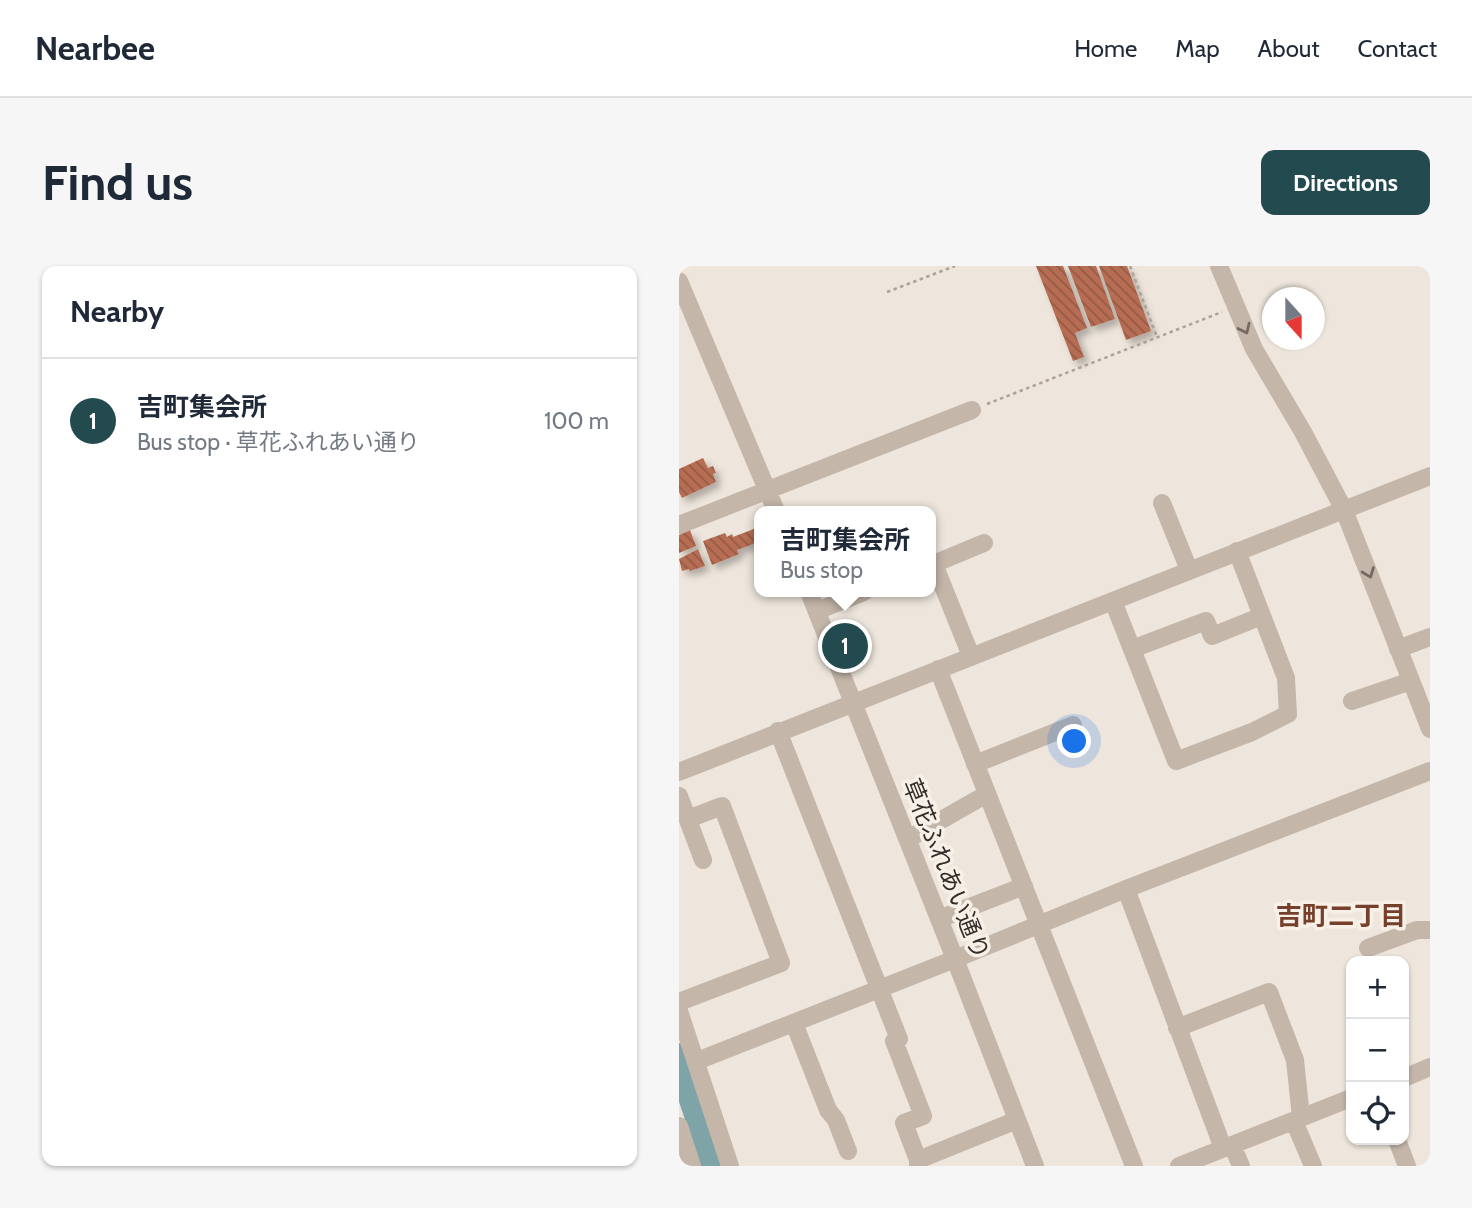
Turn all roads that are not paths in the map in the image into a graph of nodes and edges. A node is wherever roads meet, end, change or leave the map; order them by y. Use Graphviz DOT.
graph roads {
  1 [pos="1219,266"];
  2 [pos="679,281"];
  3 [pos="972,410"];
  4 [pos="1430,476"];
  5 [pos="768,491"];
  6 [pos="1162,503"];
  7 [pos="774,506"];
  8 [pos="1344,510"];
  9 [pos="679,525"];
  10 [pos="984,543"];
  11 [pos="1237,551"];
  12 [pos="936,562"];
  13 [pos="1189,570"];
  14 [pos="936,573"];
  15 [pos="811,597"];
  16 [pos="852,597"];
  17 [pos="1113,601"];
  18 [pos="817,611"];
  19 [pos="1262,617"];
  20 [pos="1430,637"];
  21 [pos="1132,649"];
  22 [pos="1398,649"];
  23 [pos="971,656"];
  24 [pos="938,669"];
  25 [pos="1411,681"];
  26 [pos="1352,701"];
  27 [pos="854,703"];
  28 [pos="1073,725"];
  29 [pos="1430,729"];
  30 [pos="778,732"];
  31 [pos="975,764"];
  32 [pos="1430,771"];
  33 [pos="679,772"];
  34 [pos="987,794"];
  35 [pos="679,796"];
  36 [pos="688,819"];
  37 [pos="908,839"];
  38 [pos="703,860"];
  39 [pos="1024,886"];
  40 [pos="1126,889"];
  41 [pos="939,919"];
  42 [pos="1039,925"];
  43 [pos="1429,934"];
  44 [pos="1368,948"];
  45 [pos="955,959"];
  46 [pos="879,989"];
  47 [pos="679,1002"];
  48 [pos="679,1011"];
  49 [pos="794,1023"];
  50 [pos="1177,1028"];
  51 [pos="697,1061"];
  52 [pos="1430,1067"];
  53 [pos="1409,1076"];
  54 [pos="1346,1100"];
  55 [pos="1298,1119"];
  56 [pos="1017,1120"];
  57 [pos="679,1126"];
  58 [pos="1399,1145"];
  59 [pos="1228,1147"];
  60 [pos="848,1151"];
  61 [pos="918,1163"];
  62 [pos="692,1166"];
  63 [pos="730,1166"];
  64 [pos="1035,1166"];
  65 [pos="1134,1166"];
  66 [pos="1179,1166"];
  67 [pos="1241,1166"];
  68 [pos="1313,1166"];
  69 [pos="1407,1166"];
  1 -- 8 [label="street, one-way"];
  2 -- 5 [label="street"];
  3 -- 5 [label="street"];
  4 -- 8 [label="street"];
  5 -- 7 [label="street"];
  5 -- 9 [label="street"];
  6 -- 13 [label="street"];
  8 -- 11 [label="street"];
  8 -- 22 [label="street, one-way"];
  10 -- 12 [label="street"];
  11 -- 13 [label="street"];
  11 -- 19 [label="street"];
  13 -- 17 [label="street"];
  14 -- 23 [label="street"];
  15 -- 18 [label="street, 草花ふれあい通り"];
  16 -- 18 [label="street"];
  17 -- 21 [label="street"];
  17 -- 23 [label="street"];
  18 -- 27 [label="street, 草花ふれあい通り"];
  19 -- 21 [label="street"];
  19 -- 21 [label="street"];
  20 -- 22 [label="street"];
  22 -- 25 [label="street"];
  23 -- 24 [label="street"];
  24 -- 27 [label="street"];
  24 -- 31 [label="street"];
  25 -- 26 [label="street"];
  25 -- 29 [label="street"];
  27 -- 30 [label="street"];
  27 -- 37 [label="street, 草花ふれあい通り"];
  28 -- 31 [label="street"];
  30 -- 33 [label="street"];
  30 -- 46 [label="street"];
  31 -- 34 [label="street"];
  32 -- 40 [label="street"];
  34 -- 37 [label="street"];
  34 -- 39 [label="street"];
  35 -- 36 [label="street"];
  36 -- 38 [label="street"];
  36 -- 47 [label="street"];
  37 -- 41 [label="street, 草花ふれあい通り"];
  39 -- 41 [label="street"];
  39 -- 42 [label="street"];
  40 -- 42 [label="street"];
  40 -- 50 [label="street"];
  41 -- 45 [label="street, 草花ふれあい通り"];
  42 -- 45 [label="street"];
  42 -- 65 [label="street"];
  43 -- 44 [label="street"];
  45 -- 46 [label="street"];
  45 -- 56 [label="street, 草花ふれあい通り"];
  46 -- 49 [label="street"];
  46 -- 61 [label="street"];
  48 -- 51 [label="street"];
  49 -- 51 [label="street"];
  49 -- 60 [label="street"];
  50 -- 55 [label="street"];
  50 -- 59 [label="street"];
  51 -- 63 [label="street"];
  52 -- 53 [label="street"];
  54 -- 55 [label="street"];
  55 -- 59 [label="street"];
  55 -- 68 [label="street"];
  56 -- 61 [label="street"];
  56 -- 64 [label="street, 草花ふれあい通り"];
  57 -- 62 [label="street"];
  58 -- 69 [label="street"];
  59 -- 66 [label="street"];
  59 -- 67 [label="street"];
}
